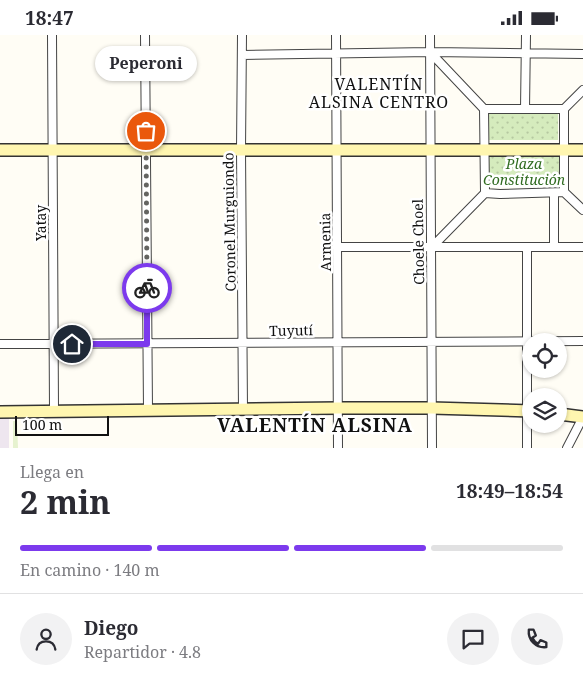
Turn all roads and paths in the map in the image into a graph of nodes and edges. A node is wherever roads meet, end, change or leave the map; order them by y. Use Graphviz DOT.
graph roads {
  1 [pos="52,35"];
  2 [pos="145,35"];
  3 [pos="242,35"];
  4 [pos="336,35"];
  5 [pos="430,35"];
  6 [pos="526,35"];
  7 [pos="430,52"];
  8 [pos="336,53"];
  9 [pos="526,53"];
  10 [pos="583,54"];
  11 [pos="242,55"];
  12 [pos="583,91"];
  13 [pos="484,109"];
  14 [pos="525,109"];
  15 [pos="564,109"];
  16 [pos="336,149"];
  17 [pos="484,149"];
  18 [pos="0,150"];
  19 [pos="52,150"];
  20 [pos="147,150"];
  21 [pos="241,150"];
  22 [pos="430,150"];
  23 [pos="565,150"];
  24 [pos="583,150"];
  25 [pos="564,192"];
  26 [pos="485,193"];
  27 [pos="554,194"];
  28 [pos="583,210"];
  29 [pos="337,247"];
  30 [pos="554,247"];
  31 [pos="583,247"];
  32 [pos="430,248"];
  33 [pos="527,248"];
  34 [pos="528,333"];
  35 [pos="431,341"];
  36 [pos="522,341"];
  37 [pos="567,341"];
  38 [pos="583,341"];
  39 [pos="338,342"];
  40 [pos="243,343"];
  41 [pos="0,344"];
  42 [pos="54,344"];
  43 [pos="147,344"];
  44 [pos="338,408"];
  45 [pos="432,408"];
  46 [pos="148,409"];
  47 [pos="243,409"];
  48 [pos="54,410"];
  49 [pos="522,411"];
  50 [pos="0,412"];
  51 [pos="567,415"];
  52 [pos="583,417"];
  53 [pos="528,433"];
  54 [pos="338,448"];
  55 [pos="432,448"];
  56 [pos="527,448"];
  57 [pos="567,448"];
  1 -- 19 [label="street, Yatay"];
  2 -- 20 [label="street"];
  3 -- 11 [label="street, Coronel Murguiondo"];
  4 -- 8 [label="street, Armenia"];
  5 -- 7 [label="street, Choele Choel"];
  6 -- 9 [label="street"];
  7 -- 8 [label="street"];
  7 -- 9 [label="street"];
  7 -- 13 [label="street"];
  7 -- 22 [label="street, Choele Choel"];
  8 -- 11 [label="street"];
  8 -- 16 [label="street, Armenia"];
  9 -- 10 [label="street"];
  9 -- 14 [label="street"];
  11 -- 21 [label="street, Coronel Murguiondo"];
  12 -- 15 [label="street"];
  13 -- 14 [label="street"];
  13 -- 17 [label="street"];
  14 -- 15 [label="street"];
  15 -- 23 [label="street"];
  16 -- 21 [label="street"];
  16 -- 22 [label="street"];
  16 -- 29 [label="street, Armenia"];
  17 -- 22 [label="street"];
  17 -- 23 [label="street"];
  17 -- 26 [label="street"];
  18 -- 19 [label="street"];
  19 -- 20 [label="street"];
  19 -- 42 [label="street, Yatay"];
  20 -- 21 [label="street"];
  20 -- 43 [label="street"];
  21 -- 40 [label="street, Coronel Murguiondo"];
  22 -- 32 [label="street, Choele Choel"];
  23 -- 24 [label="street"];
  23 -- 25 [label="street"];
  25 -- 27 [label="street"];
  25 -- 28 [label="street"];
  26 -- 27 [label="street"];
  26 -- 32 [label="street"];
  27 -- 30 [label="street"];
  29 -- 32 [label="street"];
  29 -- 39 [label="street, Armenia"];
  30 -- 31 [label="street"];
  30 -- 33 [label="street"];
  32 -- 33 [label="street"];
  32 -- 35 [label="street, Choele Choel"];
  33 -- 34 [label="street"];
  35 -- 36 [label="street, Tuyutí"];
  35 -- 39 [label="street, Tuyutí"];
  35 -- 45 [label="street, Choele Choel"];
  37 -- 38 [label="street, Tuyutí"];
  39 -- 40 [label="street, Tuyutí"];
  39 -- 44 [label="street, Armenia"];
  40 -- 43 [label="street, Tuyutí"];
  40 -- 47 [label="street, Coronel Murguiondo"];
  41 -- 42 [label="street, Tuyutí"];
  42 -- 43 [label="street, Tuyutí"];
  42 -- 48 [label="street, Yatay"];
  43 -- 46 [label="street"];
  44 -- 45 [label="street"];
  44 -- 47 [label="street"];
  44 -- 54 [label="street, Armenia"];
  45 -- 49 [label="street"];
  45 -- 55 [label="street, Choele Choel"];
  46 -- 47 [label="street"];
  46 -- 48 [label="street"];
  48 -- 50 [label="street"];
  51 -- 52 [label="street"];
  52 -- 57 [label="street"];
  53 -- 56 [label="street"];
}
